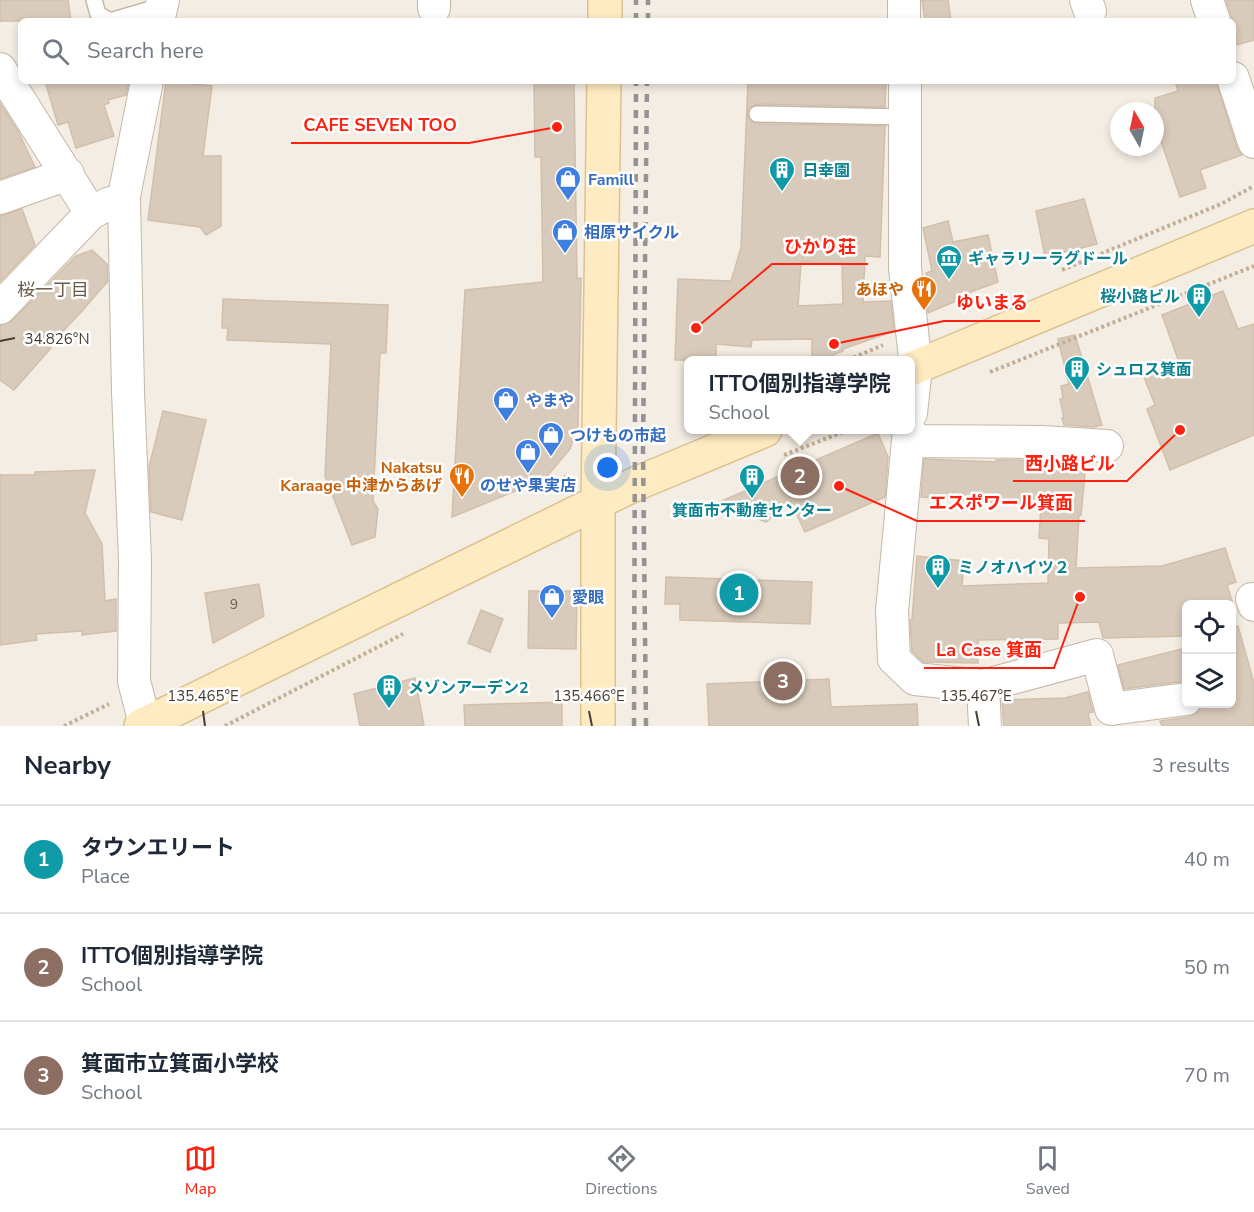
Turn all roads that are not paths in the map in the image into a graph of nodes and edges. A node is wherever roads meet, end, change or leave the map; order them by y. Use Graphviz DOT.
graph roads {
  1 [pos="94,0"];
  2 [pos="605,0"];
  3 [pos="904,0"];
  4 [pos="1207,0"];
  5 [pos="161,9"];
  6 [pos="105,18"];
  7 [pos="123,18"];
  8 [pos="605,18"];
  9 [pos="904,18"];
  10 [pos="1213,18"];
  11 [pos="0,69"];
  12 [pos="146,84"];
  13 [pos="604,84"];
  14 [pos="904,84"];
  15 [pos="1235,84"];
  16 [pos="757,114"];
  17 [pos="905,117"];
  18 [pos="1254,142"];
  19 [pos="68,174"];
  20 [pos="124,196"];
  21 [pos="0,198"];
  22 [pos="91,213"];
  23 [pos="1254,226"];
  24 [pos="0,308"];
  25 [pos="913,356"];
  26 [pos="915,367"];
  27 [pos="915,429"];
  28 [pos="753,434"];
  29 [pos="909,434"];
  30 [pos="1107,446"];
  31 [pos="598,504"];
  32 [pos="983,686"];
  33 [pos="1182,700"];
  34 [pos="143,725"];
  35 [pos="598,726"];
  36 [pos="985,726"];
  1 -- 6 [label="lane"];
  2 -- 8 [label="street"];
  3 -- 9 [label="street"];
  4 -- 10 [label="street"];
  5 -- 7 [label="lane"];
  11 -- 19 [label="street"];
  12 -- 20 [label="street"];
  13 -- 31 [label="street"];
  14 -- 17 [label="street"];
  15 -- 18 [label="street"];
  16 -- 17 [label="lane"];
  17 -- 25 [label="street"];
  19 -- 21 [label="street"];
  19 -- 22 [label="street"];
  20 -- 22 [label="street"];
  20 -- 34 [label="street"];
  22 -- 24 [label="street"];
  23 -- 26 [label="street"];
  27 -- 30 [label="street"];
  28 -- 31 [label="street"];
  29 -- 32 [label="street"];
  31 -- 34 [label="street"];
  31 -- 35 [label="street"];
  32 -- 33 [label="street"];
  32 -- 36 [label="street"];
}
